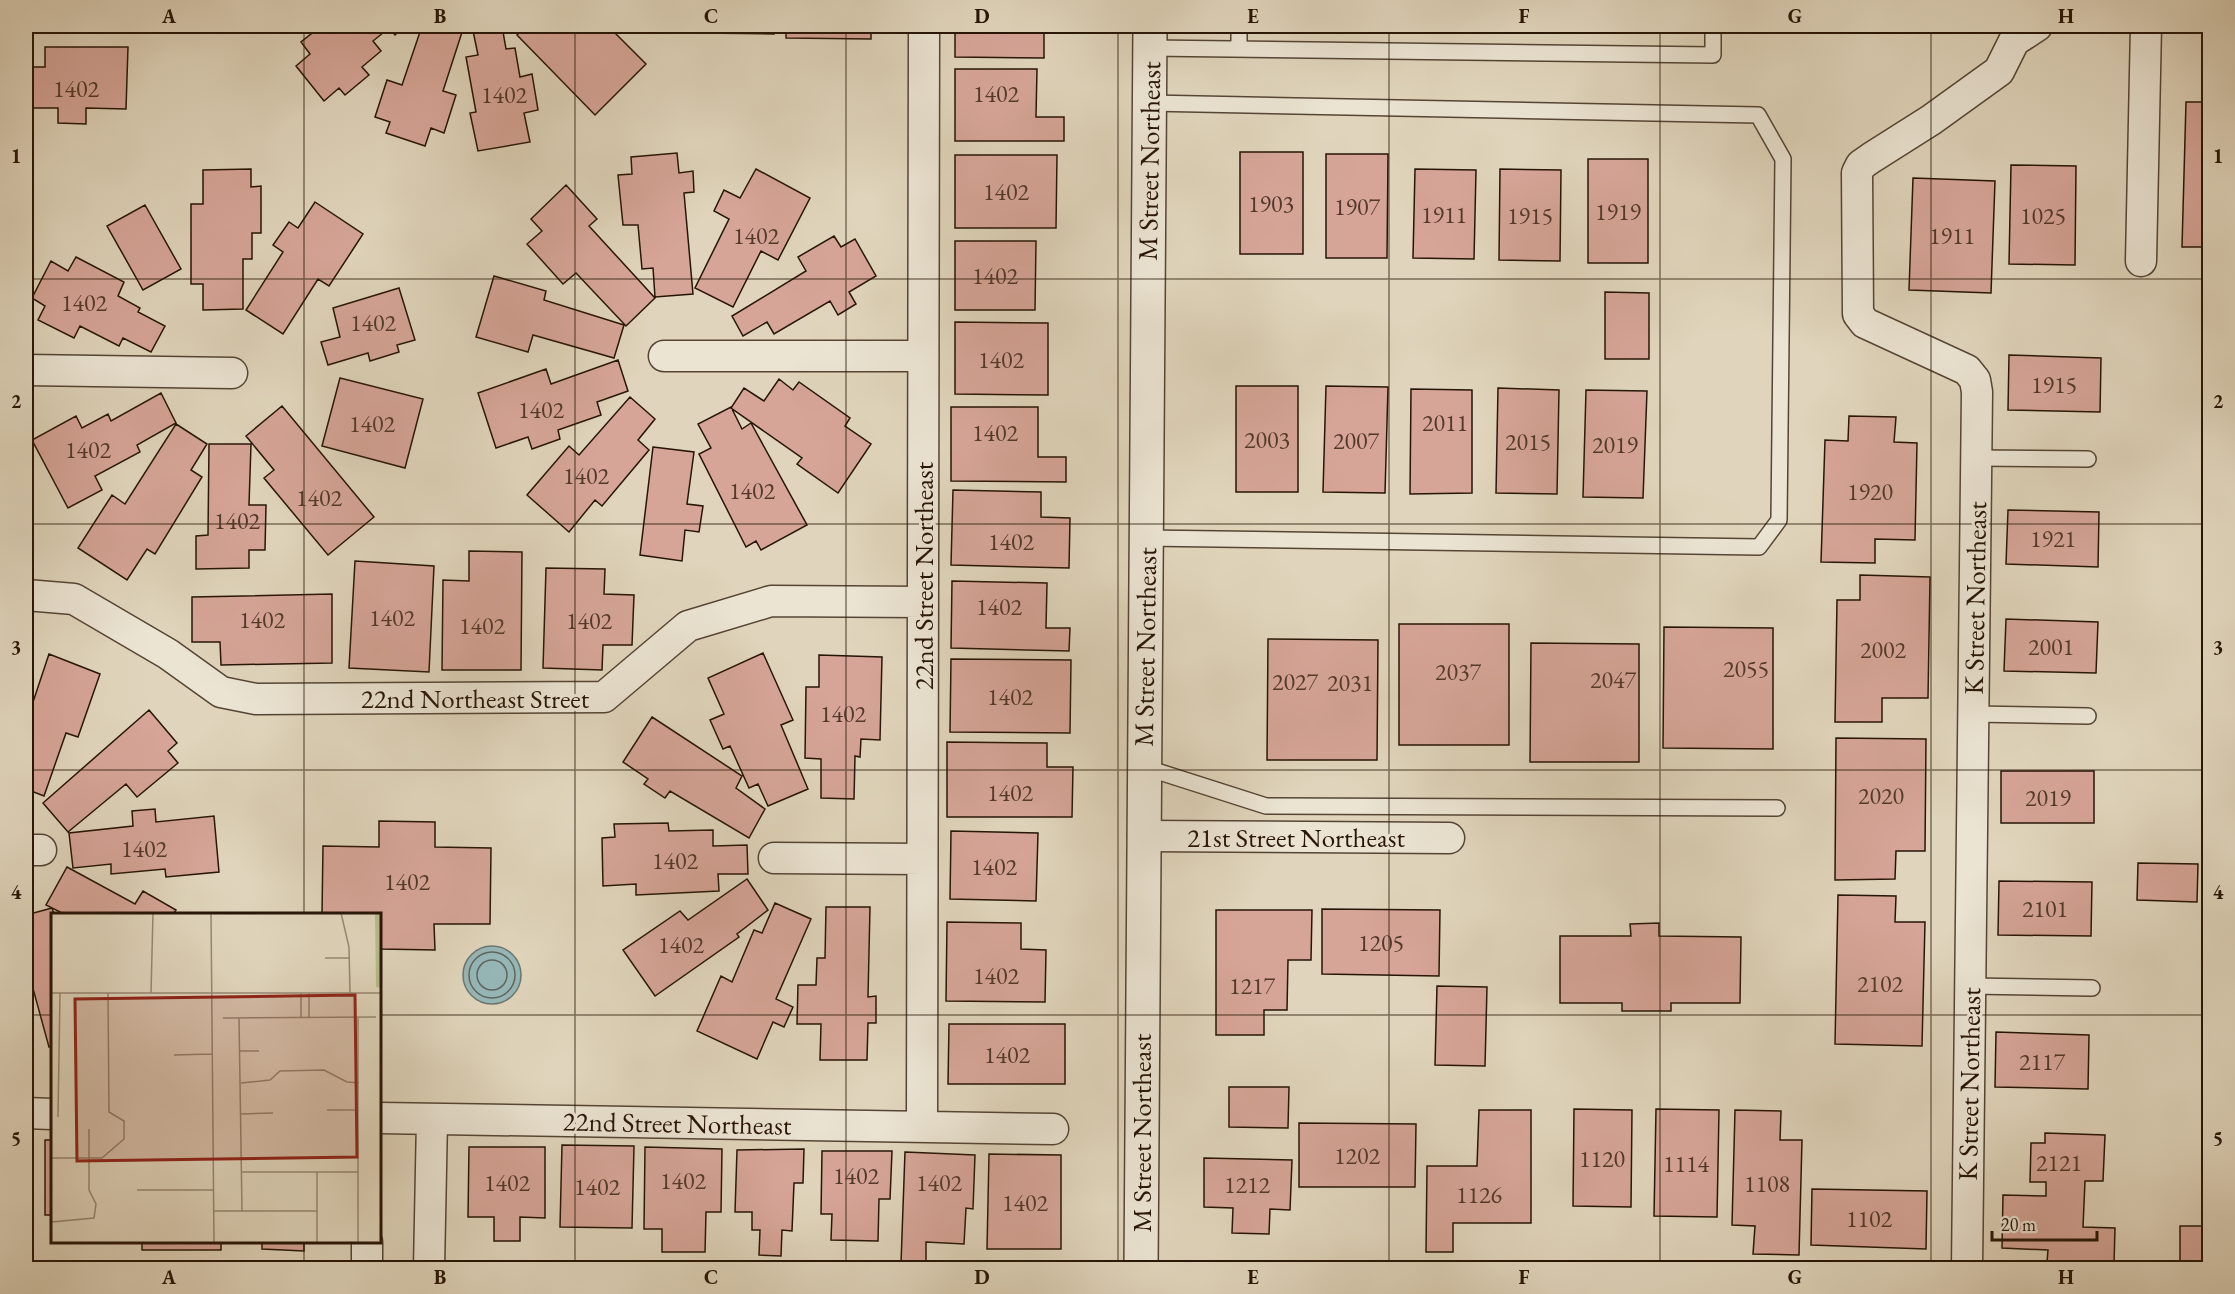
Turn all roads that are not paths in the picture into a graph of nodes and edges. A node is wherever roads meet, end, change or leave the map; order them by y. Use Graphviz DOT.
graph roads {
  1 [pos="924,26"];
  2 [pos="1239,26"];
  3 [pos="1713,26"];
  4 [pos="2037,26"];
  5 [pos="2146,26"];
  6 [pos="1150,37"];
  7 [pos="1239,49"];
  8 [pos="1149,103"];
  9 [pos="2141,261"];
  10 [pos="664,356"];
  11 [pos="923,356"];
  12 [pos="26,370"];
  13 [pos="232,373"];
  14 [pos="1977,458"];
  15 [pos="2088,459"];
  16 [pos="1146,538"];
  17 [pos="26,595"];
  18 [pos="922,602"];
  19 [pos="1974,714"];
  20 [pos="2088,716"];
  21 [pos="1143,767"];
  22 [pos="1777,808"];
  23 [pos="1143,836"];
  24 [pos="1449,838"];
  25 [pos="774,858"];
  26 [pos="922,859"];
  27 [pos="1970,986"];
  28 [pos="2092,988"];
  29 [pos="26,1113"];
  30 [pos="51,1114"];
  31 [pos="381,1118"];
  32 [pos="432,1119"];
  33 [pos="922,1126"];
  34 [pos="1053,1128"];
  35 [pos="367,1243"];
  36 [pos="367,1269"];
  37 [pos="429,1269"];
  38 [pos="1141,1269"];
  39 [pos="1967,1269"];
  1 -- 11 [label="street, 22nd Street Northeast"];
  2 -- 7 [label="lane"];
  3 -- 7 [label="lane"];
  4 -- 14 [label="street, K Street Northeast"];
  5 -- 9 [label="street"];
  6 -- 7 [label="lane"];
  6 -- 8 [label="street, M Street Northeast"];
  8 -- 16 [label="street, M Street Northeast"];
  8 -- 16 [label="lane"];
  10 -- 11 [label="street"];
  11 -- 18 [label="street, 22nd Street Northeast"];
  12 -- 13 [label="street"];
  14 -- 15 [label="lane"];
  14 -- 19 [label="street, K Street Northeast"];
  16 -- 21 [label="street, M Street Northeast"];
  17 -- 18 [label="street, 22nd Northeast Street"];
  18 -- 26 [label="street, 22nd Street Northeast"];
  19 -- 20 [label="lane"];
  19 -- 27 [label="street, K Street Northeast"];
  21 -- 22 [label="lane"];
  21 -- 23 [label="street, M Street Northeast"];
  23 -- 24 [label="street, 21st Street Northeast"];
  23 -- 38 [label="street, M Street Northeast"];
  25 -- 26 [label="street"];
  26 -- 33 [label="street, 22nd Street Northeast"];
  27 -- 28 [label="lane"];
  27 -- 39 [label="street, K Street Northeast"];
  29 -- 30 [label="street"];
  31 -- 32 [label="street, 22nd Street Northeast"];
  32 -- 33 [label="street, 22nd Street Northeast"];
  32 -- 37 [label="street"];
  33 -- 34 [label="street, 22nd Street Northeast"];
  35 -- 36 [label="street"];
}
